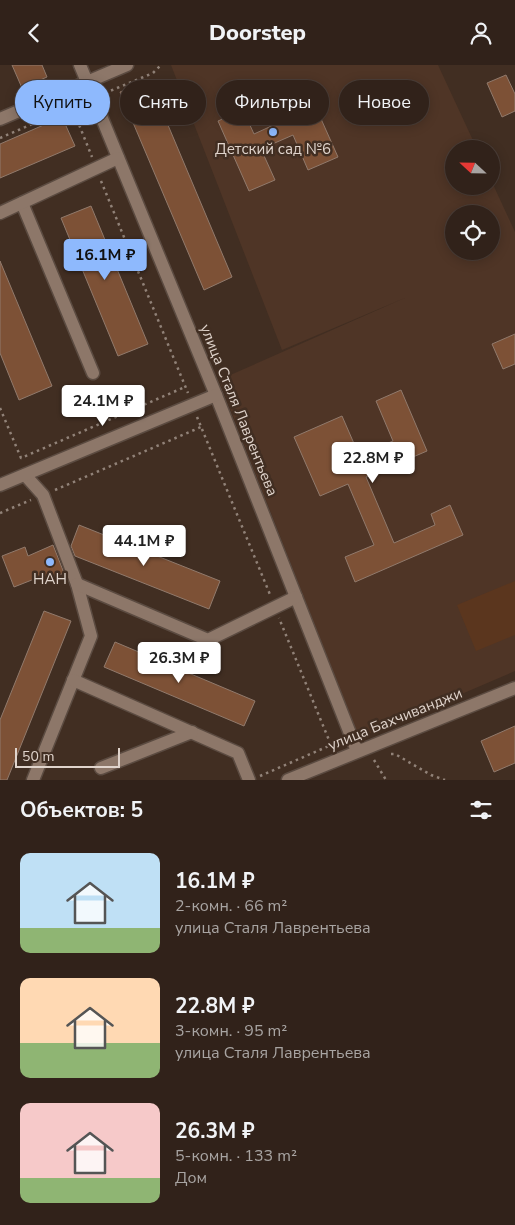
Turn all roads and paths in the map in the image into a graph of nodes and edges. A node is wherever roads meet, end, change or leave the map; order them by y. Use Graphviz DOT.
graph roads {
  1 [pos="80,65"];
  2 [pos="127,65"];
  3 [pos="86,80"];
  4 [pos="92,80"];
  5 [pos="15,113"];
  6 [pos="0,119"];
  7 [pos="79,125"];
  8 [pos="105,125"];
  9 [pos="118,158"];
  10 [pos="96,168"];
  11 [pos="22,203"];
  12 [pos="0,213"];
  13 [pos="93,373"];
  14 [pos="185,387"];
  15 [pos="216,395"];
  16 [pos="192,405"];
  17 [pos="0,408"];
  18 [pos="201,427"];
  19 [pos="25,475"];
  20 [pos="0,485"];
  21 [pos="44,495"];
  22 [pos="0,513"];
  23 [pos="77,584"];
  24 [pos="296,597"];
  25 [pos="275,607"];
  26 [pos="73,680"];
  27 [pos="515,688"];
  28 [pos="192,732"];
  29 [pos="358,751"];
  30 [pos="386,753"];
  31 [pos="101,768"];
  32 [pos="33,780"];
  33 [pos="250,780"];
  34 [pos="288,780"];
  35 [pos="386,780"];
  36 [pos="445,780"];
  1 -- 3 [label="street, улица Сталя Лаврентьева"];
  2 -- 4 [label="street"];
  5 -- 6 [label="street"];
  7 -- 10 [label="path"];
  8 -- 9 [label="street, улица Сталя Лаврентьева"];
  9 -- 10 [label="street"];
  9 -- 15 [label="street, улица Сталя Лаврентьева"];
  10 -- 11 [label="street"];
  10 -- 14 [label="path"];
  11 -- 12 [label="street"];
  11 -- 13 [label="street"];
  14 -- 16 [label="path"];
  14 -- 17 [label="path"];
  15 -- 16 [label="street"];
  15 -- 24 [label="street, улица Сталя Лаврентьева"];
  16 -- 18 [label="path"];
  16 -- 19 [label="street"];
  18 -- 21 [label="path"];
  18 -- 25 [label="path"];
  19 -- 20 [label="street"];
  19 -- 21 [label="street"];
  21 -- 22 [label="path"];
  21 -- 23 [label="street"];
  23 -- 25 [label="street"];
  23 -- 26 [label="street"];
  24 -- 25 [label="street"];
  24 -- 29 [label="street, улица Сталя Лаврентьева"];
  25 -- 33 [label="path"];
  26 -- 28 [label="street"];
  26 -- 32 [label="street"];
  27 -- 29 [label="street, улица Бахчиванджи"];
  28 -- 31 [label="street"];
  28 -- 33 [label="street"];
  29 -- 34 [label="street, улица Бахчиванджи"];
  29 -- 35 [label="path"];
  30 -- 36 [label="path"];
}
